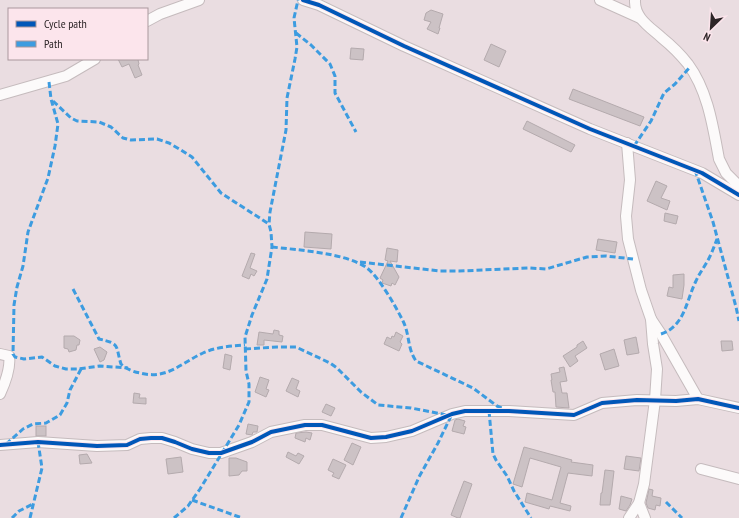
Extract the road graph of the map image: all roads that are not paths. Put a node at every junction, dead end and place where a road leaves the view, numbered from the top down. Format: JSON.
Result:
{"nodes":[{"id":1,"x":199,"y":0,"type":"edge"},
{"id":2,"x":303,"y":0,"type":"edge"},
{"id":3,"x":600,"y":0,"type":"edge"},
{"id":4,"x":635,"y":0,"type":"edge"},
{"id":5,"x":640,"y":18,"type":"junction"},
{"id":6,"x":148,"y":21,"type":"edge"},
{"id":7,"x":93,"y":60,"type":"edge"},
{"id":8,"x":1,"y":93,"type":"edge"},
{"id":9,"x":627,"y":143,"type":"junction"},
{"id":10,"x":739,"y":186,"type":"edge"},
{"id":11,"x":739,"y":195,"type":"edge"},
{"id":12,"x":651,"y":319,"type":"junction"},
{"id":13,"x":0,"y":354,"type":"edge"},
{"id":14,"x":0,"y":394,"type":"edge"},
{"id":15,"x":698,"y":399,"type":"junction"},
{"id":16,"x":655,"y":400,"type":"junction"},
{"id":17,"x":739,"y":408,"type":"edge"},
{"id":18,"x":0,"y":445,"type":"edge"},
{"id":19,"x":701,"y":469,"type":"dead end"},
{"id":20,"x":739,"y":479,"type":"edge"},
{"id":21,"x":639,"y":503,"type":"junction"},
{"id":22,"x":629,"y":518,"type":"edge"},
{"id":23,"x":645,"y":518,"type":"edge"}],
"edges":[{"from":1,"to":6,"type":"street"},
{"from":2,"to":9,"type":"street"},
{"from":3,"to":5,"type":"street"},
{"from":4,"to":5,"type":"street"},
{"from":5,"to":10,"type":"street"},
{"from":7,"to":8,"type":"street"},
{"from":9,"to":11,"type":"street"},
{"from":9,"to":12,"type":"street"},
{"from":12,"to":15,"type":"street"},
{"from":12,"to":16,"type":"street"},
{"from":13,"to":14,"type":"street"},
{"from":15,"to":16,"type":"street"},
{"from":15,"to":17,"type":"street"},
{"from":16,"to":18,"type":"street"},
{"from":16,"to":21,"type":"street"},
{"from":19,"to":20,"type":"street"},
{"from":21,"to":22,"type":"street"},
{"from":21,"to":23,"type":"street"}]}
